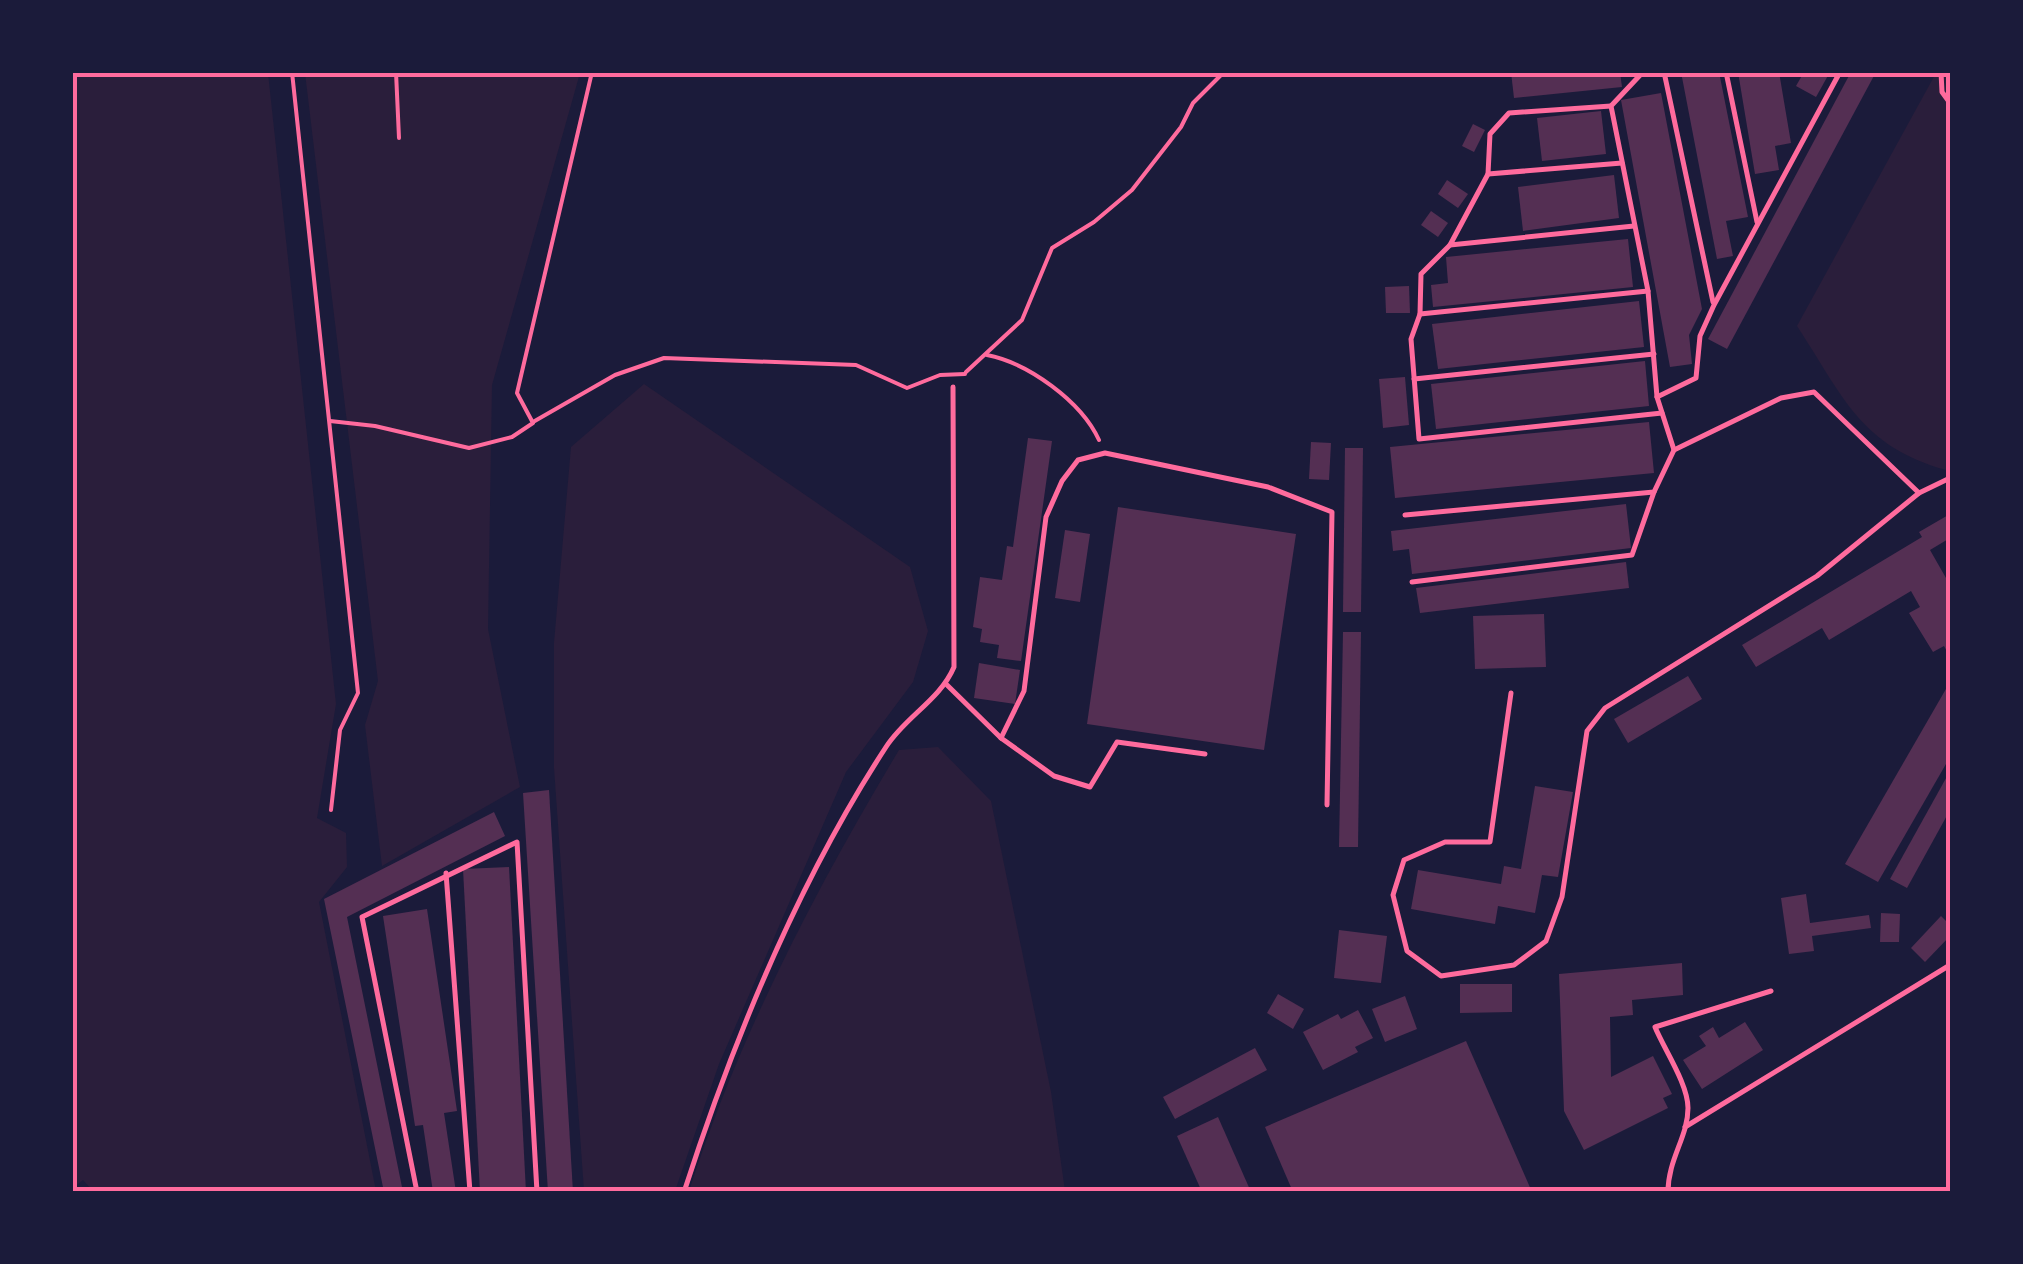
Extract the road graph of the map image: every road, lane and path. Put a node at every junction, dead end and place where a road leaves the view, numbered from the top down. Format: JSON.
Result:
{"nodes":[{"id":1,"x":292,"y":72,"type":"edge"},
{"id":2,"x":396,"y":72,"type":"edge"},
{"id":3,"x":592,"y":72,"type":"edge"},
{"id":4,"x":1224,"y":72,"type":"edge"},
{"id":5,"x":1642,"y":72,"type":"edge"},
{"id":6,"x":1664,"y":72,"type":"edge"},
{"id":7,"x":1726,"y":72,"type":"edge"},
{"id":8,"x":1840,"y":72,"type":"edge"},
{"id":9,"x":1941,"y":72,"type":"edge"},
{"id":10,"x":1950,"y":102,"type":"edge"},
{"id":11,"x":1611,"y":106,"type":"junction"},
{"id":12,"x":398,"y":138,"type":"dead end"},
{"id":13,"x":1622,"y":162,"type":"junction"},
{"id":14,"x":1488,"y":174,"type":"junction"},
{"id":15,"x":1757,"y":225,"type":"junction"},
{"id":16,"x":1635,"y":226,"type":"junction"},
{"id":17,"x":1450,"y":245,"type":"junction"},
{"id":18,"x":1648,"y":291,"type":"junction"},
{"id":19,"x":1714,"y":305,"type":"junction"},
{"id":20,"x":1420,"y":314,"type":"junction"},
{"id":21,"x":1654,"y":354,"type":"junction"},
{"id":22,"x":985,"y":355,"type":"junction"},
{"id":23,"x":965,"y":374,"type":"junction"},
{"id":24,"x":1414,"y":378,"type":"junction"},
{"id":25,"x":953,"y":387,"type":"joint"},
{"id":26,"x":1657,"y":397,"type":"junction"},
{"id":27,"x":1662,"y":413,"type":"junction"},
{"id":28,"x":330,"y":421,"type":"junction"},
{"id":29,"x":532,"y":422,"type":"junction"},
{"id":30,"x":1674,"y":450,"type":"junction"},
{"id":31,"x":1105,"y":453,"type":"junction"},
{"id":32,"x":1950,"y":478,"type":"edge"},
{"id":33,"x":1654,"y":492,"type":"junction"},
{"id":34,"x":1918,"y":493,"type":"junction"},
{"id":35,"x":1405,"y":515,"type":"dead end"},
{"id":36,"x":1412,"y":582,"type":"dead end"},
{"id":37,"x":946,"y":685,"type":"junction"},
{"id":38,"x":1511,"y":693,"type":"dead end"},
{"id":39,"x":1001,"y":738,"type":"junction"},
{"id":40,"x":1204,"y":754,"type":"dead end"},
{"id":41,"x":1327,"y":804,"type":"dead end"},
{"id":42,"x":331,"y":810,"type":"dead end"},
{"id":43,"x":446,"y":873,"type":"junction"},
{"id":44,"x":1950,"y":965,"type":"edge"},
{"id":45,"x":1771,"y":991,"type":"dead end"},
{"id":46,"x":1686,"y":1127,"type":"junction"},
{"id":47,"x":417,"y":1192,"type":"edge"},
{"id":48,"x":470,"y":1192,"type":"edge"},
{"id":49,"x":537,"y":1192,"type":"edge"},
{"id":50,"x":684,"y":1192,"type":"edge"},
{"id":51,"x":1668,"y":1192,"type":"edge"}],
"edges":[{"from":1,"to":28,"type":"path"},
{"from":2,"to":12,"type":"path"},
{"from":3,"to":29,"type":"path"},
{"from":4,"to":22,"type":"path"},
{"from":5,"to":11,"type":"lane"},
{"from":6,"to":19,"type":"lane"},
{"from":7,"to":15,"type":"lane"},
{"from":8,"to":15,"type":"lane"},
{"from":9,"to":10,"type":"lane"},
{"from":11,"to":13,"type":"lane"},
{"from":11,"to":14,"type":"lane"},
{"from":13,"to":14,"type":"lane"},
{"from":13,"to":16,"type":"lane"},
{"from":14,"to":17,"type":"lane"},
{"from":15,"to":19,"type":"lane"},
{"from":16,"to":17,"type":"lane"},
{"from":16,"to":18,"type":"lane"},
{"from":17,"to":20,"type":"lane"},
{"from":18,"to":20,"type":"lane"},
{"from":18,"to":21,"type":"lane"},
{"from":19,"to":26,"type":"lane"},
{"from":20,"to":24,"type":"lane"},
{"from":21,"to":24,"type":"lane"},
{"from":21,"to":26,"type":"lane"},
{"from":22,"to":23,"type":"path"},
{"from":22,"to":31,"type":"path"},
{"from":23,"to":25,"type":"path"},
{"from":23,"to":29,"type":"path"},
{"from":24,"to":27,"type":"lane"},
{"from":25,"to":37,"type":"lane"},
{"from":26,"to":27,"type":"lane"},
{"from":27,"to":30,"type":"lane"},
{"from":28,"to":29,"type":"path"},
{"from":28,"to":42,"type":"path"},
{"from":30,"to":33,"type":"lane"},
{"from":30,"to":34,"type":"lane"},
{"from":31,"to":39,"type":"lane"},
{"from":31,"to":41,"type":"lane"},
{"from":32,"to":34,"type":"lane"},
{"from":33,"to":35,"type":"lane"},
{"from":33,"to":36,"type":"lane"},
{"from":34,"to":38,"type":"lane"},
{"from":37,"to":39,"type":"lane"},
{"from":37,"to":50,"type":"lane"},
{"from":39,"to":40,"type":"lane"},
{"from":43,"to":47,"type":"lane"},
{"from":43,"to":48,"type":"lane"},
{"from":43,"to":49,"type":"lane"},
{"from":44,"to":46,"type":"lane"},
{"from":45,"to":46,"type":"lane"},
{"from":46,"to":51,"type":"lane"}]}
